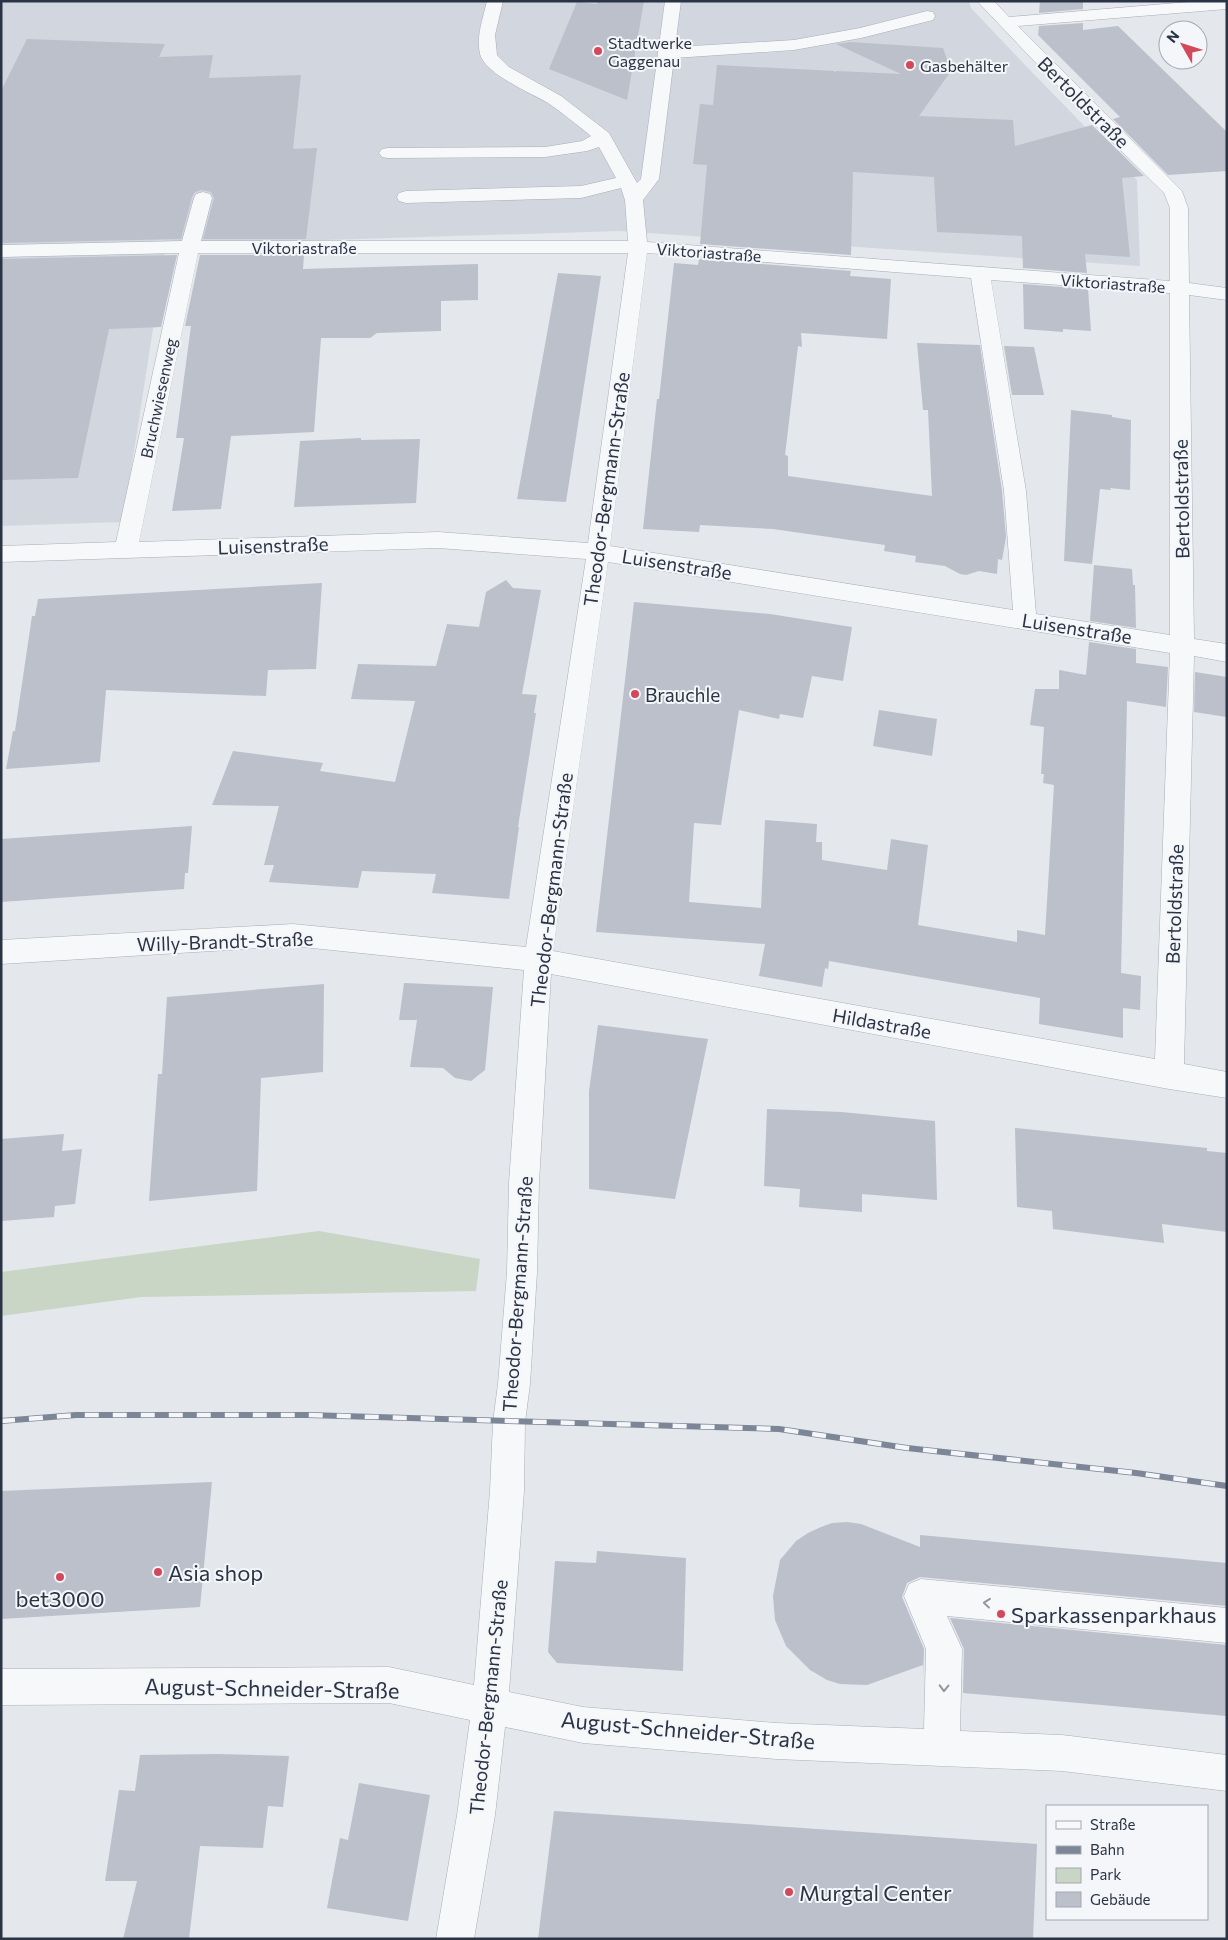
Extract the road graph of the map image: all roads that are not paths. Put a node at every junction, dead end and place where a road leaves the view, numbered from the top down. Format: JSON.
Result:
{"nodes":[{"id":1,"x":495,"y":1,"type":"edge"},
{"id":2,"x":673,"y":1,"type":"edge"},
{"id":3,"x":985,"y":1,"type":"edge"},
{"id":4,"x":1227,"y":4,"type":"edge"},
{"id":5,"x":927,"y":16,"type":"dead end"},
{"id":6,"x":1006,"y":22,"type":"junction"},
{"id":7,"x":666,"y":53,"type":"junction"},
{"id":8,"x":603,"y":137,"type":"junction"},
{"id":9,"x":388,"y":153,"type":"dead end"},
{"id":10,"x":627,"y":180,"type":"junction"},
{"id":11,"x":406,"y":197,"type":"dead end"},
{"id":12,"x":203,"y":198,"type":"dead end"},
{"id":13,"x":634,"y":200,"type":"junction"},
{"id":14,"x":190,"y":247,"type":"junction"},
{"id":15,"x":638,"y":247,"type":"junction"},
{"id":16,"x":1,"y":251,"type":"edge"},
{"id":17,"x":980,"y":273,"type":"junction"},
{"id":18,"x":1178,"y":288,"type":"junction"},
{"id":19,"x":1227,"y":294,"type":"edge"},
{"id":20,"x":126,"y":550,"type":"junction"},
{"id":21,"x":598,"y":552,"type":"junction"},
{"id":22,"x":1,"y":554,"type":"edge"},
{"id":23,"x":1025,"y":620,"type":"junction"},
{"id":24,"x":1182,"y":645,"type":"junction"},
{"id":25,"x":1227,"y":653,"type":"edge"},
{"id":26,"x":1,"y":952,"type":"edge"},
{"id":27,"x":538,"y":960,"type":"junction"},
{"id":28,"x":1169,"y":1076,"type":"junction"},
{"id":29,"x":1227,"y":1085,"type":"edge"},
{"id":30,"x":1227,"y":1626,"type":"edge"},
{"id":31,"x":1,"y":1686,"type":"edge"},
{"id":32,"x":490,"y":1705,"type":"junction"},
{"id":33,"x":942,"y":1746,"type":"junction"},
{"id":34,"x":1227,"y":1773,"type":"edge"},
{"id":35,"x":455,"y":1939,"type":"edge"}],
"edges":[{"from":1,"to":8,"type":"street","name":"Theodor-Bergmann-Straße"},
{"from":2,"to":7,"type":"street"},
{"from":3,"to":6,"type":"street","name":"Bertoldstraße"},
{"from":4,"to":6,"type":"street"},
{"from":5,"to":7,"type":"street"},
{"from":6,"to":18,"type":"street","name":"Bertoldstraße"},
{"from":7,"to":13,"type":"street"},
{"from":8,"to":9,"type":"street"},
{"from":8,"to":10,"type":"street","name":"Theodor-Bergmann-Straße"},
{"from":10,"to":11,"type":"street"},
{"from":10,"to":13,"type":"street","name":"Theodor-Bergmann-Straße"},
{"from":12,"to":14,"type":"street","name":"Bruchwiesenweg"},
{"from":13,"to":15,"type":"street","name":"Theodor-Bergmann-Straße"},
{"from":14,"to":15,"type":"street","name":"Viktoriastraße"},
{"from":14,"to":16,"type":"street","name":"Viktoriastraße"},
{"from":14,"to":20,"type":"street","name":"Bruchwiesenweg"},
{"from":15,"to":17,"type":"street","name":"Viktoriastraße"},
{"from":15,"to":21,"type":"street","name":"Theodor-Bergmann-Straße"},
{"from":17,"to":18,"type":"street","name":"Viktoriastraße"},
{"from":17,"to":23,"type":"street"},
{"from":18,"to":19,"type":"street","name":"Viktoriastraße"},
{"from":18,"to":24,"type":"street","name":"Bertoldstraße"},
{"from":20,"to":21,"type":"street","name":"Luisenstraße"},
{"from":20,"to":22,"type":"street","name":"Luisenstraße"},
{"from":21,"to":23,"type":"street","name":"Luisenstraße"},
{"from":21,"to":27,"type":"street","name":"Theodor-Bergmann-Straße"},
{"from":23,"to":24,"type":"street","name":"Luisenstraße"},
{"from":24,"to":25,"type":"street","name":"Luisenstraße"},
{"from":24,"to":28,"type":"street","name":"Bertoldstraße"},
{"from":26,"to":27,"type":"street","name":"Willy-Brandt-Straße"},
{"from":27,"to":28,"type":"street","name":"Hildastraße"},
{"from":27,"to":32,"type":"street","name":"Theodor-Bergmann-Straße"},
{"from":28,"to":29,"type":"street","name":"Hildastraße"},
{"from":30,"to":33,"type":"street","one_way":true},
{"from":31,"to":32,"type":"street","name":"August-Schneider-Straße"},
{"from":32,"to":33,"type":"street","name":"August-Schneider-Straße"},
{"from":32,"to":35,"type":"street","name":"Theodor-Bergmann-Straße"},
{"from":33,"to":34,"type":"street","name":"August-Schneider-Straße"}]}
